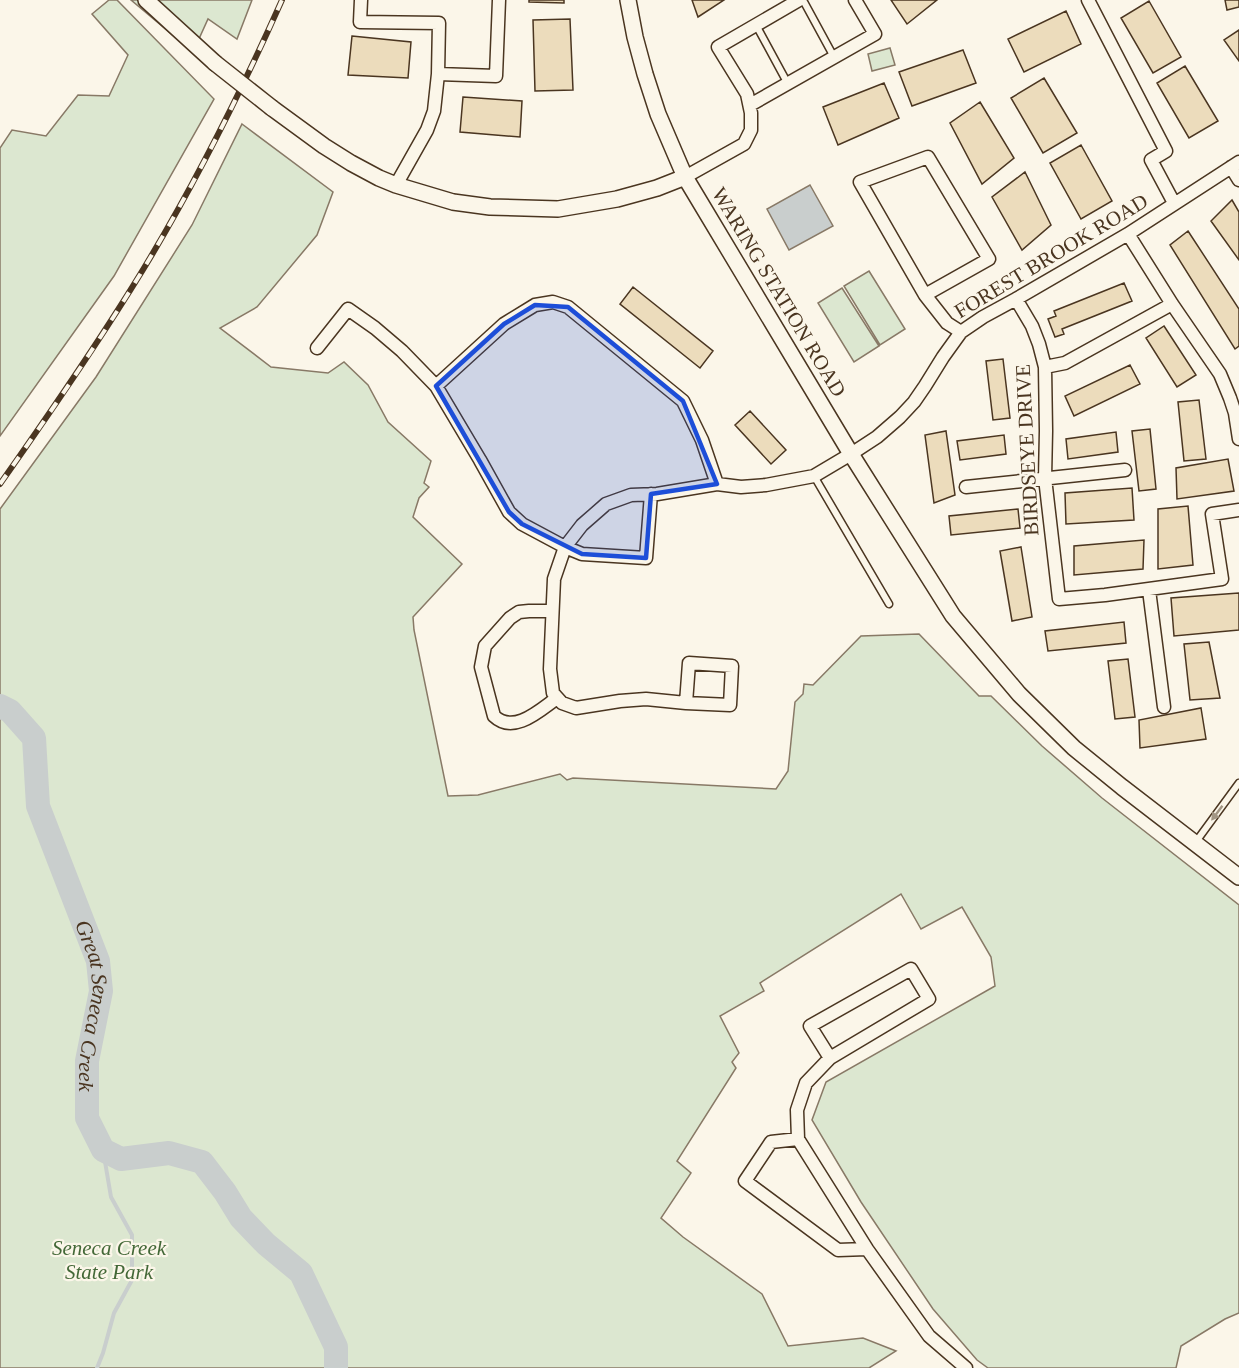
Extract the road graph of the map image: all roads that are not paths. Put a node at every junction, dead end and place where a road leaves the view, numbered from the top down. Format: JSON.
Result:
{"nodes":[{"id":1,"x":146,"y":0,"type":"edge"},
{"id":2,"x":361,"y":0,"type":"edge"},
{"id":3,"x":499,"y":0,"type":"edge"},
{"id":4,"x":628,"y":0,"type":"edge"},
{"id":5,"x":801,"y":0,"type":"edge"},
{"id":6,"x":855,"y":0,"type":"edge"},
{"id":7,"x":1088,"y":0,"type":"edge"},
{"id":8,"x":756,"y":25,"type":"junction"},
{"id":9,"x":834,"y":57,"type":"junction"},
{"id":10,"x":438,"y":74,"type":"junction"},
{"id":11,"x":788,"y":84,"type":"junction"},
{"id":12,"x":750,"y":105,"type":"junction"},
{"id":13,"x":1235,"y":165,"type":"edge"},
{"id":14,"x":685,"y":177,"type":"junction"},
{"id":15,"x":1239,"y":180,"type":"edge"},
{"id":16,"x":396,"y":185,"type":"junction"},
{"id":17,"x":1174,"y":203,"type":"junction"},
{"id":18,"x":1128,"y":234,"type":"junction"},
{"id":19,"x":924,"y":295,"type":"junction"},
{"id":20,"x":1016,"y":299,"type":"junction"},
{"id":21,"x":1172,"y":304,"type":"junction"},
{"id":22,"x":961,"y":332,"type":"junction"},
{"id":23,"x":317,"y":348,"type":"dead end"},
{"id":24,"x":1045,"y":367,"type":"junction"},
{"id":25,"x":436,"y":386,"type":"junction"},
{"id":26,"x":1239,"y":439,"type":"edge"},
{"id":27,"x":851,"y":454,"type":"junction"},
{"id":28,"x":1125,"y":470,"type":"dead end"},
{"id":29,"x":814,"y":476,"type":"junction"},
{"id":30,"x":1045,"y":478,"type":"junction"},
{"id":31,"x":717,"y":484,"type":"junction"},
{"id":32,"x":966,"y":487,"type":"dead end"},
{"id":33,"x":651,"y":494,"type":"junction"},
{"id":34,"x":1239,"y":510,"type":"edge"},
{"id":35,"x":565,"y":547,"type":"junction"},
{"id":36,"x":1149,"y":590,"type":"junction"},
{"id":37,"x":889,"y":604,"type":"dead end"},
{"id":38,"x":552,"y":611,"type":"junction"},
{"id":39,"x":557,"y":698,"type":"junction"},
{"id":40,"x":686,"y":703,"type":"junction"},
{"id":41,"x":1164,"y":707,"type":"dead end"},
{"id":42,"x":1239,"y":783,"type":"edge"},
{"id":43,"x":1194,"y":843,"type":"junction"},
{"id":44,"x":1239,"y":877,"type":"edge"},
{"id":45,"x":830,"y":1058,"type":"junction"},
{"id":46,"x":798,"y":1139,"type":"junction"},
{"id":47,"x":867,"y":1249,"type":"junction"},
{"id":48,"x":966,"y":1368,"type":"edge"}],
"edges":[{"from":1,"to":16,"type":"street","name":"WARING STATION ROAD","bridge":true},
{"from":2,"to":10,"type":"street"},
{"from":3,"to":10,"type":"street"},
{"from":4,"to":14,"type":"street"},
{"from":5,"to":8,"type":"street"},
{"from":5,"to":9,"type":"lane"},
{"from":6,"to":9,"type":"street"},
{"from":7,"to":17,"type":"street"},
{"from":8,"to":11,"type":"lane"},
{"from":8,"to":12,"type":"street"},
{"from":9,"to":11,"type":"street"},
{"from":10,"to":16,"type":"street"},
{"from":11,"to":12,"type":"street"},
{"from":12,"to":14,"type":"street"},
{"from":13,"to":15,"type":"street"},
{"from":13,"to":17,"type":"street","name":"FOREST BROOK ROAD"},
{"from":14,"to":16,"type":"street","name":"WARING STATION ROAD"},
{"from":14,"to":27,"type":"street","name":"WARING STATION ROAD"},
{"from":17,"to":18,"type":"street","name":"FOREST BROOK ROAD"},
{"from":18,"to":20,"type":"street","name":"FOREST BROOK ROAD"},
{"from":18,"to":21,"type":"street"},
{"from":19,"to":19,"type":"street"},
{"from":19,"to":22,"type":"street"},
{"from":20,"to":22,"type":"street","name":"FOREST BROOK ROAD"},
{"from":20,"to":24,"type":"street","name":"BIRDSEYE DRIVE"},
{"from":21,"to":24,"type":"street"},
{"from":21,"to":26,"type":"street"},
{"from":22,"to":27,"type":"street","name":"FOREST BROOK ROAD"},
{"from":23,"to":25,"type":"street"},
{"from":24,"to":30,"type":"street","name":"BIRDSEYE DRIVE"},
{"from":25,"to":31,"type":"street"},
{"from":25,"to":35,"type":"street"},
{"from":27,"to":29,"type":"street","name":"FOREST BROOK ROAD"},
{"from":27,"to":43,"type":"street","name":"WARING STATION ROAD"},
{"from":28,"to":30,"type":"street"},
{"from":29,"to":31,"type":"street"},
{"from":29,"to":37,"type":"lane"},
{"from":30,"to":32,"type":"street"},
{"from":30,"to":36,"type":"street","name":"BIRDSEYE DRIVE"},
{"from":31,"to":33,"type":"street"},
{"from":33,"to":35,"type":"street"},
{"from":33,"to":35,"type":"street"},
{"from":34,"to":36,"type":"street","name":"BIRDSEYE DRIVE"},
{"from":35,"to":38,"type":"street"},
{"from":36,"to":41,"type":"street"},
{"from":38,"to":39,"type":"street"},
{"from":38,"to":39,"type":"street"},
{"from":39,"to":40,"type":"street"},
{"from":40,"to":40,"type":"street"},
{"from":42,"to":43,"type":"lane","one_way":true},
{"from":43,"to":44,"type":"street","name":"WARING STATION ROAD"},
{"from":45,"to":45,"type":"street"},
{"from":45,"to":46,"type":"street"},
{"from":46,"to":47,"type":"street"},
{"from":46,"to":47,"type":"street"},
{"from":47,"to":48,"type":"street"}]}
